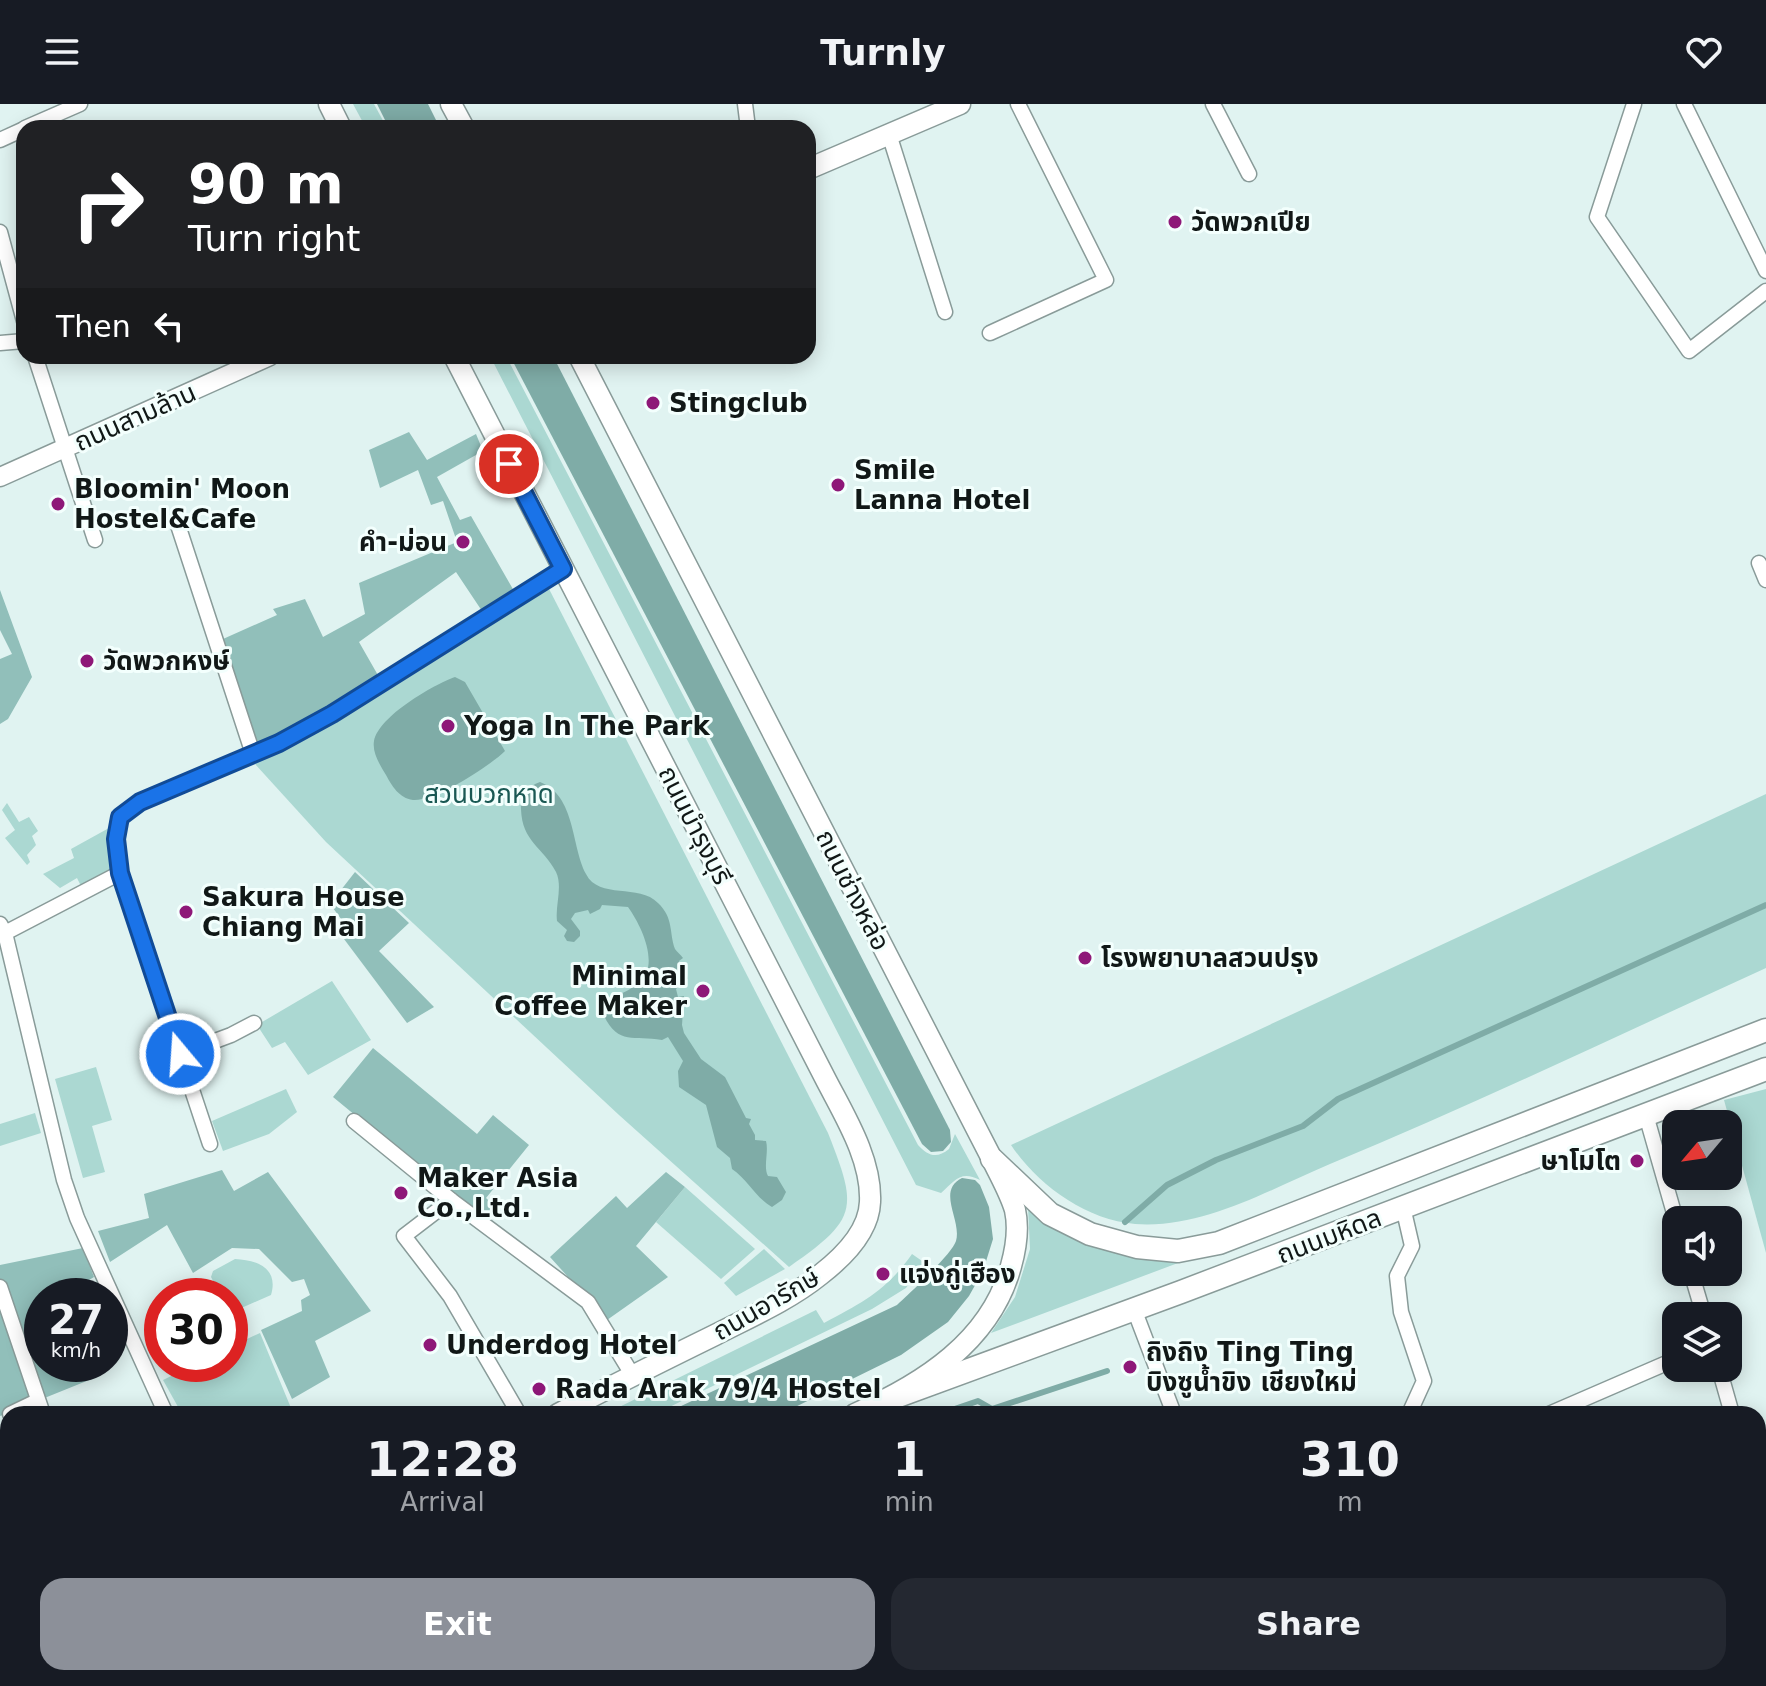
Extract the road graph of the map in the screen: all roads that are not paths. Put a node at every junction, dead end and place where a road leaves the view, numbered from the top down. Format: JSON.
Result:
{"nodes":[{"id":1,"x":80,"y":104,"type":"edge"},
{"id":2,"x":960,"y":104,"type":"edge"},
{"id":3,"x":1018,"y":104,"type":"edge"},
{"id":4,"x":1213,"y":104,"type":"edge"},
{"id":5,"x":1634,"y":104,"type":"edge"},
{"id":6,"x":1684,"y":104,"type":"edge"},
{"id":7,"x":43,"y":120,"type":"edge"},
{"id":8,"x":889,"y":134,"type":"junction"},
{"id":9,"x":816,"y":166,"type":"edge"},
{"id":10,"x":1249,"y":174,"type":"dead end"},
{"id":11,"x":0,"y":232,"type":"edge"},
{"id":12,"x":1766,"y":271,"type":"edge"},
{"id":13,"x":16,"y":291,"type":"edge"},
{"id":14,"x":1766,"y":291,"type":"edge"},
{"id":15,"x":945,"y":312,"type":"dead end"},
{"id":16,"x":990,"y":333,"type":"dead end"},
{"id":17,"x":38,"y":364,"type":"edge"},
{"id":18,"x":252,"y":364,"type":"edge"},
{"id":19,"x":458,"y":364,"type":"edge"},
{"id":20,"x":583,"y":364,"type":"edge"},
{"id":21,"x":67,"y":448,"type":"junction"},
{"id":22,"x":0,"y":477,"type":"edge"},
{"id":23,"x":177,"y":522,"type":"dead end"},
{"id":24,"x":95,"y":540,"type":"dead end"},
{"id":25,"x":1759,"y":563,"type":"dead end"},
{"id":26,"x":563,"y":569,"type":"junction"},
{"id":27,"x":1766,"y":580,"type":"edge"},
{"id":28,"x":253,"y":754,"type":"junction"},
{"id":29,"x":120,"y":873,"type":"junction"},
{"id":30,"x":2,"y":929,"type":"edge"},
{"id":31,"x":254,"y":1023,"type":"dead end"},
{"id":32,"x":1766,"y":1030,"type":"edge"},
{"id":33,"x":180,"y":1054,"type":"junction"},
{"id":34,"x":1766,"y":1069,"type":"edge"},
{"id":35,"x":1646,"y":1115,"type":"junction"},
{"id":36,"x":354,"y":1121,"type":"dead end"},
{"id":37,"x":848,"y":1123,"type":"joint"},
{"id":38,"x":210,"y":1144,"type":"dead end"},
{"id":39,"x":992,"y":1159,"type":"junction"},
{"id":40,"x":451,"y":1200,"type":"junction"},
{"id":41,"x":1672,"y":1206,"type":"edge"},
{"id":42,"x":1403,"y":1207,"type":"junction"},
{"id":43,"x":0,"y":1287,"type":"edge"},
{"id":44,"x":1134,"y":1309,"type":"junction"},
{"id":45,"x":1662,"y":1365,"type":"edge"},
{"id":46,"x":633,"y":1376,"type":"junction"},
{"id":47,"x":1723,"y":1382,"type":"edge"},
{"id":48,"x":890,"y":1399,"type":"junction"},
{"id":49,"x":39,"y":1406,"type":"edge"},
{"id":50,"x":162,"y":1406,"type":"edge"},
{"id":51,"x":514,"y":1406,"type":"edge"},
{"id":52,"x":574,"y":1406,"type":"edge"},
{"id":53,"x":874,"y":1406,"type":"edge"},
{"id":54,"x":1171,"y":1406,"type":"edge"},
{"id":55,"x":1413,"y":1406,"type":"edge"},
{"id":56,"x":1567,"y":1406,"type":"edge"},
{"id":57,"x":1730,"y":1406,"type":"edge"}],
"edges":[{"from":1,"to":7,"type":"street"},
{"from":2,"to":8,"type":"main road"},
{"from":3,"to":16,"type":"street"},
{"from":4,"to":10,"type":"street"},
{"from":5,"to":14,"type":"street"},
{"from":6,"to":12,"type":"street"},
{"from":8,"to":9,"type":"main road"},
{"from":8,"to":15,"type":"street"},
{"from":11,"to":13,"type":"street"},
{"from":17,"to":21,"type":"street"},
{"from":18,"to":21,"type":"street","name":"ถนนสามล้าน"},
{"from":19,"to":26,"type":"main road","name":"ถนนบำรุงบุรี"},
{"from":20,"to":39,"type":"main road","name":"ถนนช่างหล่อ"},
{"from":21,"to":22,"type":"street","name":"ถนนสามล้าน"},
{"from":21,"to":24,"type":"street"},
{"from":23,"to":28,"type":"street"},
{"from":25,"to":27,"type":"street"},
{"from":26,"to":28,"type":"street"},
{"from":26,"to":37,"type":"main road","name":"ถนนบำรุงบุรี"},
{"from":28,"to":29,"type":"street"},
{"from":29,"to":30,"type":"street"},
{"from":29,"to":33,"type":"street"},
{"from":30,"to":50,"type":"street"},
{"from":31,"to":33,"type":"street"},
{"from":32,"to":39,"type":"main road","name":"ถนนมหิดล"},
{"from":33,"to":38,"type":"street"},
{"from":34,"to":35,"type":"main road","name":"ถนนมหิดล"},
{"from":35,"to":41,"type":"street"},
{"from":35,"to":42,"type":"main road","name":"ถนนมหิดล"},
{"from":36,"to":40,"type":"street"},
{"from":37,"to":46,"type":"main road","name":"ถนนอารักษ์"},
{"from":39,"to":48,"type":"main road","name":"ถนนช่างหล่อ"},
{"from":40,"to":46,"type":"street"},
{"from":40,"to":51,"type":"street"},
{"from":42,"to":44,"type":"main road","name":"ถนนมหิดล"},
{"from":42,"to":55,"type":"street"},
{"from":43,"to":49,"type":"street"},
{"from":44,"to":48,"type":"main road","name":"ถนนมหิดล"},
{"from":44,"to":54,"type":"street"},
{"from":45,"to":56,"type":"street"},
{"from":46,"to":52,"type":"main road","name":"ถนนอารักษ์"},
{"from":47,"to":57,"type":"street"},
{"from":48,"to":53,"type":"main road","name":"ถนนช่างหล่อ"}]}
